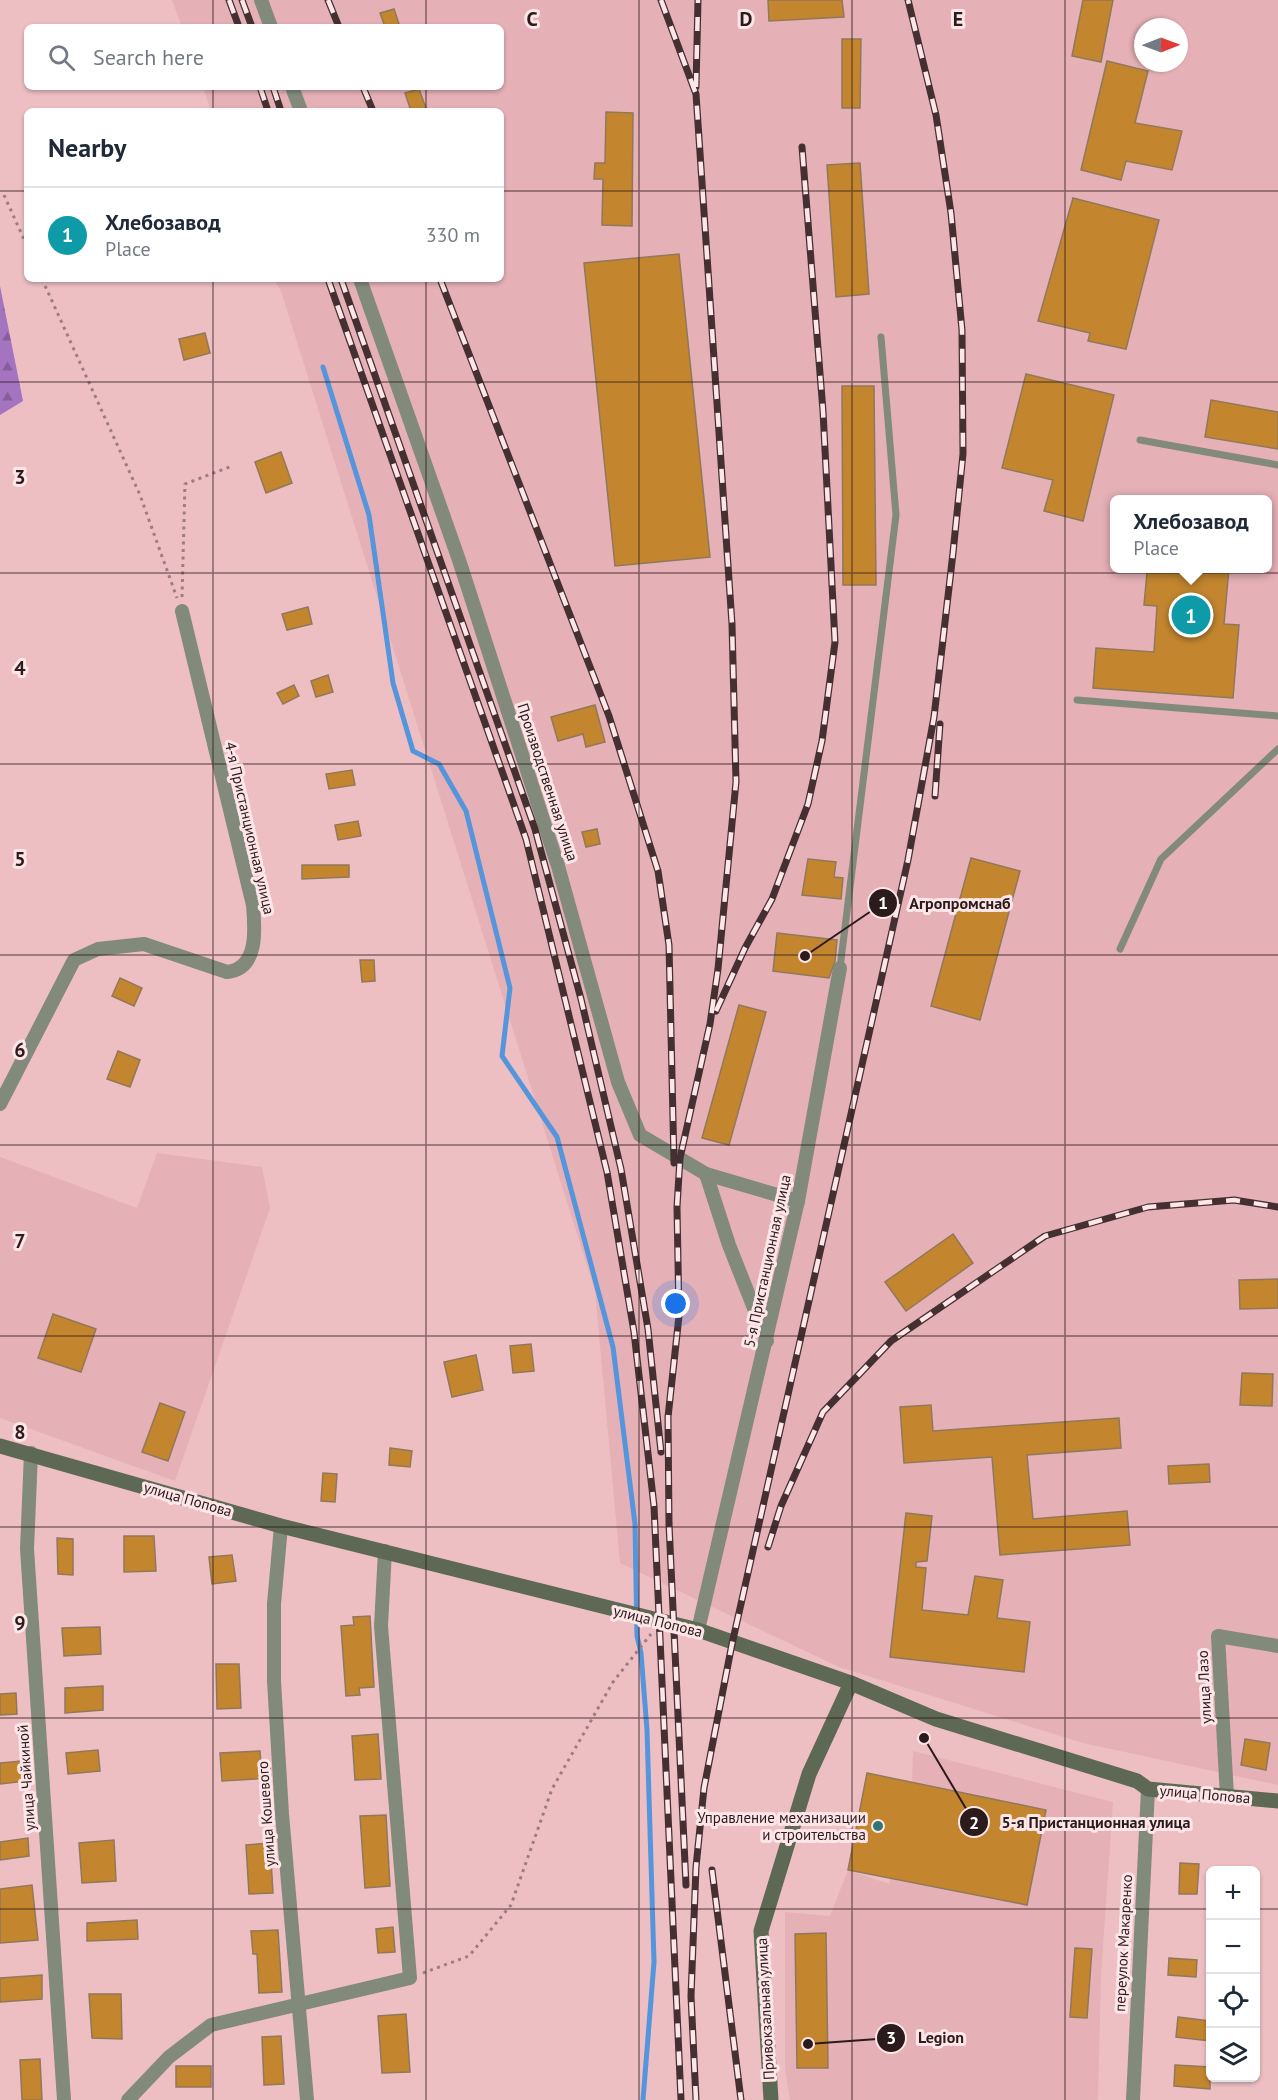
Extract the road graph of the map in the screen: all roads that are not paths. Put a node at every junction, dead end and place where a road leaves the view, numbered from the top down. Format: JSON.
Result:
{"nodes":[{"id":1,"x":261,"y":0,"type":"edge"},
{"id":2,"x":270,"y":24,"type":"edge"},
{"id":3,"x":293,"y":90,"type":"edge"},
{"id":4,"x":299,"y":108,"type":"edge"},
{"id":5,"x":361,"y":282,"type":"edge"},
{"id":6,"x":881,"y":337,"type":"dead end"},
{"id":7,"x":1140,"y":440,"type":"dead end"},
{"id":8,"x":1278,"y":465,"type":"edge"},
{"id":9,"x":182,"y":611,"type":"road end"},
{"id":10,"x":1077,"y":700,"type":"dead end"},
{"id":11,"x":1278,"y":716,"type":"edge"},
{"id":12,"x":1278,"y":749,"type":"edge"},
{"id":13,"x":1120,"y":949,"type":"dead end"},
{"id":14,"x":840,"y":968,"type":"joint"},
{"id":15,"x":0,"y":1104,"type":"edge"},
{"id":16,"x":706,"y":1174,"type":"junction"},
{"id":17,"x":798,"y":1201,"type":"junction"},
{"id":18,"x":766,"y":1341,"type":"junction"},
{"id":19,"x":0,"y":1446,"type":"edge"},
{"id":20,"x":31,"y":1453,"type":"junction"},
{"id":21,"x":281,"y":1526,"type":"junction"},
{"id":22,"x":385,"y":1551,"type":"junction"},
{"id":23,"x":698,"y":1630,"type":"junction"},
{"id":24,"x":1278,"y":1646,"type":"edge"},
{"id":25,"x":851,"y":1683,"type":"junction"},
{"id":26,"x":1148,"y":1789,"type":"junction"},
{"id":27,"x":1227,"y":1796,"type":"junction"},
{"id":28,"x":1278,"y":1801,"type":"edge"},
{"id":29,"x":299,"y":2006,"type":"junction"},
{"id":30,"x":64,"y":2100,"type":"edge"},
{"id":31,"x":128,"y":2100,"type":"edge"},
{"id":32,"x":307,"y":2100,"type":"edge"},
{"id":33,"x":771,"y":2100,"type":"edge"},
{"id":34,"x":1133,"y":2100,"type":"edge"}],
"edges":[{"from":1,"to":2,"type":"street"},
{"from":3,"to":4,"type":"street"},
{"from":5,"to":16,"type":"street","name":"Производственная улица"},
{"from":6,"to":14,"type":"lane"},
{"from":7,"to":8,"type":"lane"},
{"from":9,"to":15,"type":"street","name":"4-я Пристанционная улица"},
{"from":10,"to":11,"type":"lane"},
{"from":12,"to":13,"type":"lane"},
{"from":14,"to":17,"type":"street","name":"5-я Пристанционная улица"},
{"from":16,"to":17,"type":"street","name":"Производственная улица"},
{"from":16,"to":18,"type":"street"},
{"from":17,"to":18,"type":"street","name":"5-я Пристанционная улица"},
{"from":18,"to":23,"type":"street","name":"5-я Пристанционная улица"},
{"from":19,"to":20,"type":"street","name":"улица Попова"},
{"from":20,"to":21,"type":"street","name":"улица Попова"},
{"from":20,"to":30,"type":"street","name":"улица Чайкиной"},
{"from":21,"to":22,"type":"street","name":"улица Попова"},
{"from":21,"to":29,"type":"street","name":"улица Кошевого"},
{"from":22,"to":23,"type":"street","name":"улица Попова"},
{"from":22,"to":29,"type":"street"},
{"from":23,"to":25,"type":"street","name":"улица Попова"},
{"from":24,"to":27,"type":"street","name":"улица Лазо"},
{"from":25,"to":26,"type":"street","name":"улица Попова"},
{"from":25,"to":33,"type":"street","name":"Привокзальная улица"},
{"from":26,"to":27,"type":"street","name":"улица Попова"},
{"from":26,"to":34,"type":"street","name":"переулок Макаренко"},
{"from":27,"to":28,"type":"street","name":"улица Попова"},
{"from":29,"to":31,"type":"street"},
{"from":29,"to":32,"type":"street","name":"улица Кошевого"}]}
